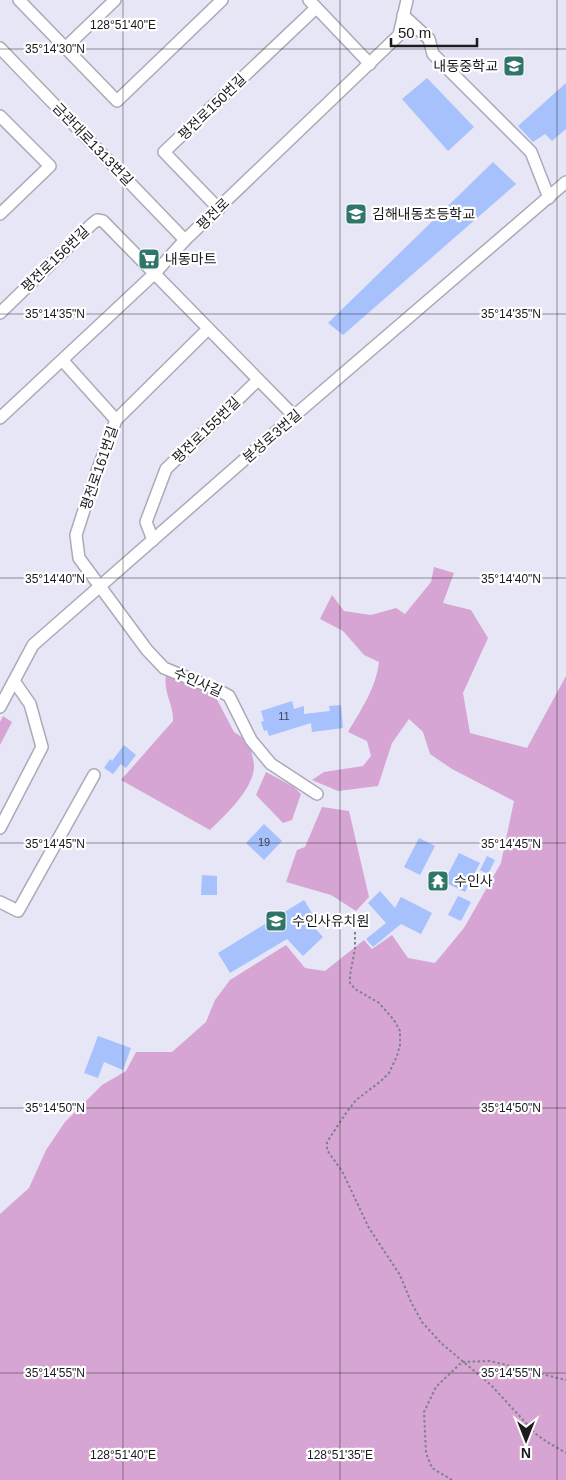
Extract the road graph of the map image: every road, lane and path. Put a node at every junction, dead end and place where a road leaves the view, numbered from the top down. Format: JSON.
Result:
{"nodes":[{"id":1,"x":19,"y":0,"type":"edge"},
{"id":2,"x":115,"y":0,"type":"edge"},
{"id":3,"x":222,"y":0,"type":"edge"},
{"id":4,"x":407,"y":0,"type":"edge"},
{"id":5,"x":312,"y":4,"type":"edge"},
{"id":6,"x":403,"y":15,"type":"junction"},
{"id":7,"x":0,"y":48,"type":"edge"},
{"id":8,"x":65,"y":48,"type":"junction"},
{"id":9,"x":370,"y":64,"type":"junction"},
{"id":10,"x":0,"y":116,"type":"edge"},
{"id":11,"x":566,"y":182,"type":"edge"},
{"id":12,"x":549,"y":198,"type":"junction"},
{"id":13,"x":219,"y":209,"type":"junction"},
{"id":14,"x":0,"y":214,"type":"edge"},
{"id":15,"x":186,"y":240,"type":"junction"},
{"id":16,"x":154,"y":274,"type":"junction"},
{"id":17,"x":0,"y":312,"type":"edge"},
{"id":18,"x":208,"y":329,"type":"junction"},
{"id":19,"x":63,"y":361,"type":"junction"},
{"id":20,"x":258,"y":380,"type":"junction"},
{"id":21,"x":294,"y":416,"type":"junction"},
{"id":22,"x":0,"y":418,"type":"edge"},
{"id":23,"x":116,"y":420,"type":"junction"},
{"id":24,"x":153,"y":540,"type":"junction"},
{"id":25,"x":101,"y":587,"type":"junction"},
{"id":26,"x":14,"y":681,"type":"junction"},
{"id":27,"x":0,"y":707,"type":"edge"},
{"id":28,"x":94,"y":775,"type":"dead end"},
{"id":29,"x":317,"y":794,"type":"dead end"},
{"id":30,"x":0,"y":828,"type":"edge"},
{"id":31,"x":0,"y":902,"type":"edge"},
{"id":32,"x":355,"y":932,"type":"dead end"},
{"id":33,"x":462,"y":1362,"type":"junction"},
{"id":34,"x":566,"y":1380,"type":"edge"},
{"id":35,"x":566,"y":1453,"type":"edge"},
{"id":36,"x":452,"y":1480,"type":"edge"}],
"edges":[{"from":1,"to":8,"type":"street"},
{"from":2,"to":8,"type":"street"},
{"from":3,"to":8,"type":"street"},
{"from":4,"to":6,"type":"street","name":"평전로"},
{"from":5,"to":9,"type":"street"},
{"from":5,"to":13,"type":"street","name":"평전로150번길"},
{"from":6,"to":9,"type":"street","name":"평전로"},
{"from":6,"to":12,"type":"street"},
{"from":7,"to":15,"type":"street","name":"금관대로1313번길"},
{"from":9,"to":13,"type":"street","name":"평전로"},
{"from":10,"to":14,"type":"street"},
{"from":11,"to":12,"type":"street","name":"분성로3번길"},
{"from":12,"to":21,"type":"street","name":"분성로3번길"},
{"from":13,"to":15,"type":"street","name":"평전로"},
{"from":15,"to":16,"type":"street","name":"평전로"},
{"from":16,"to":17,"type":"street","name":"평전로156번길"},
{"from":16,"to":18,"type":"street"},
{"from":16,"to":19,"type":"street","name":"평전로"},
{"from":18,"to":20,"type":"street"},
{"from":18,"to":23,"type":"street"},
{"from":19,"to":22,"type":"street","name":"평전로"},
{"from":19,"to":23,"type":"street","name":"평전로161번길"},
{"from":20,"to":21,"type":"street"},
{"from":20,"to":24,"type":"street","name":"평전로155번길"},
{"from":21,"to":24,"type":"street","name":"분성로3번길"},
{"from":23,"to":25,"type":"street","name":"평전로161번길"},
{"from":24,"to":25,"type":"street","name":"분성로3번길"},
{"from":25,"to":26,"type":"street","name":"분성로3번길"},
{"from":25,"to":29,"type":"street","name":"수인사길"},
{"from":26,"to":27,"type":"street","name":"분성로3번길"},
{"from":26,"to":30,"type":"street"},
{"from":28,"to":31,"type":"street"},
{"from":32,"to":33,"type":"path"},
{"from":33,"to":34,"type":"path"},
{"from":33,"to":35,"type":"path"},
{"from":33,"to":36,"type":"path"}]}
